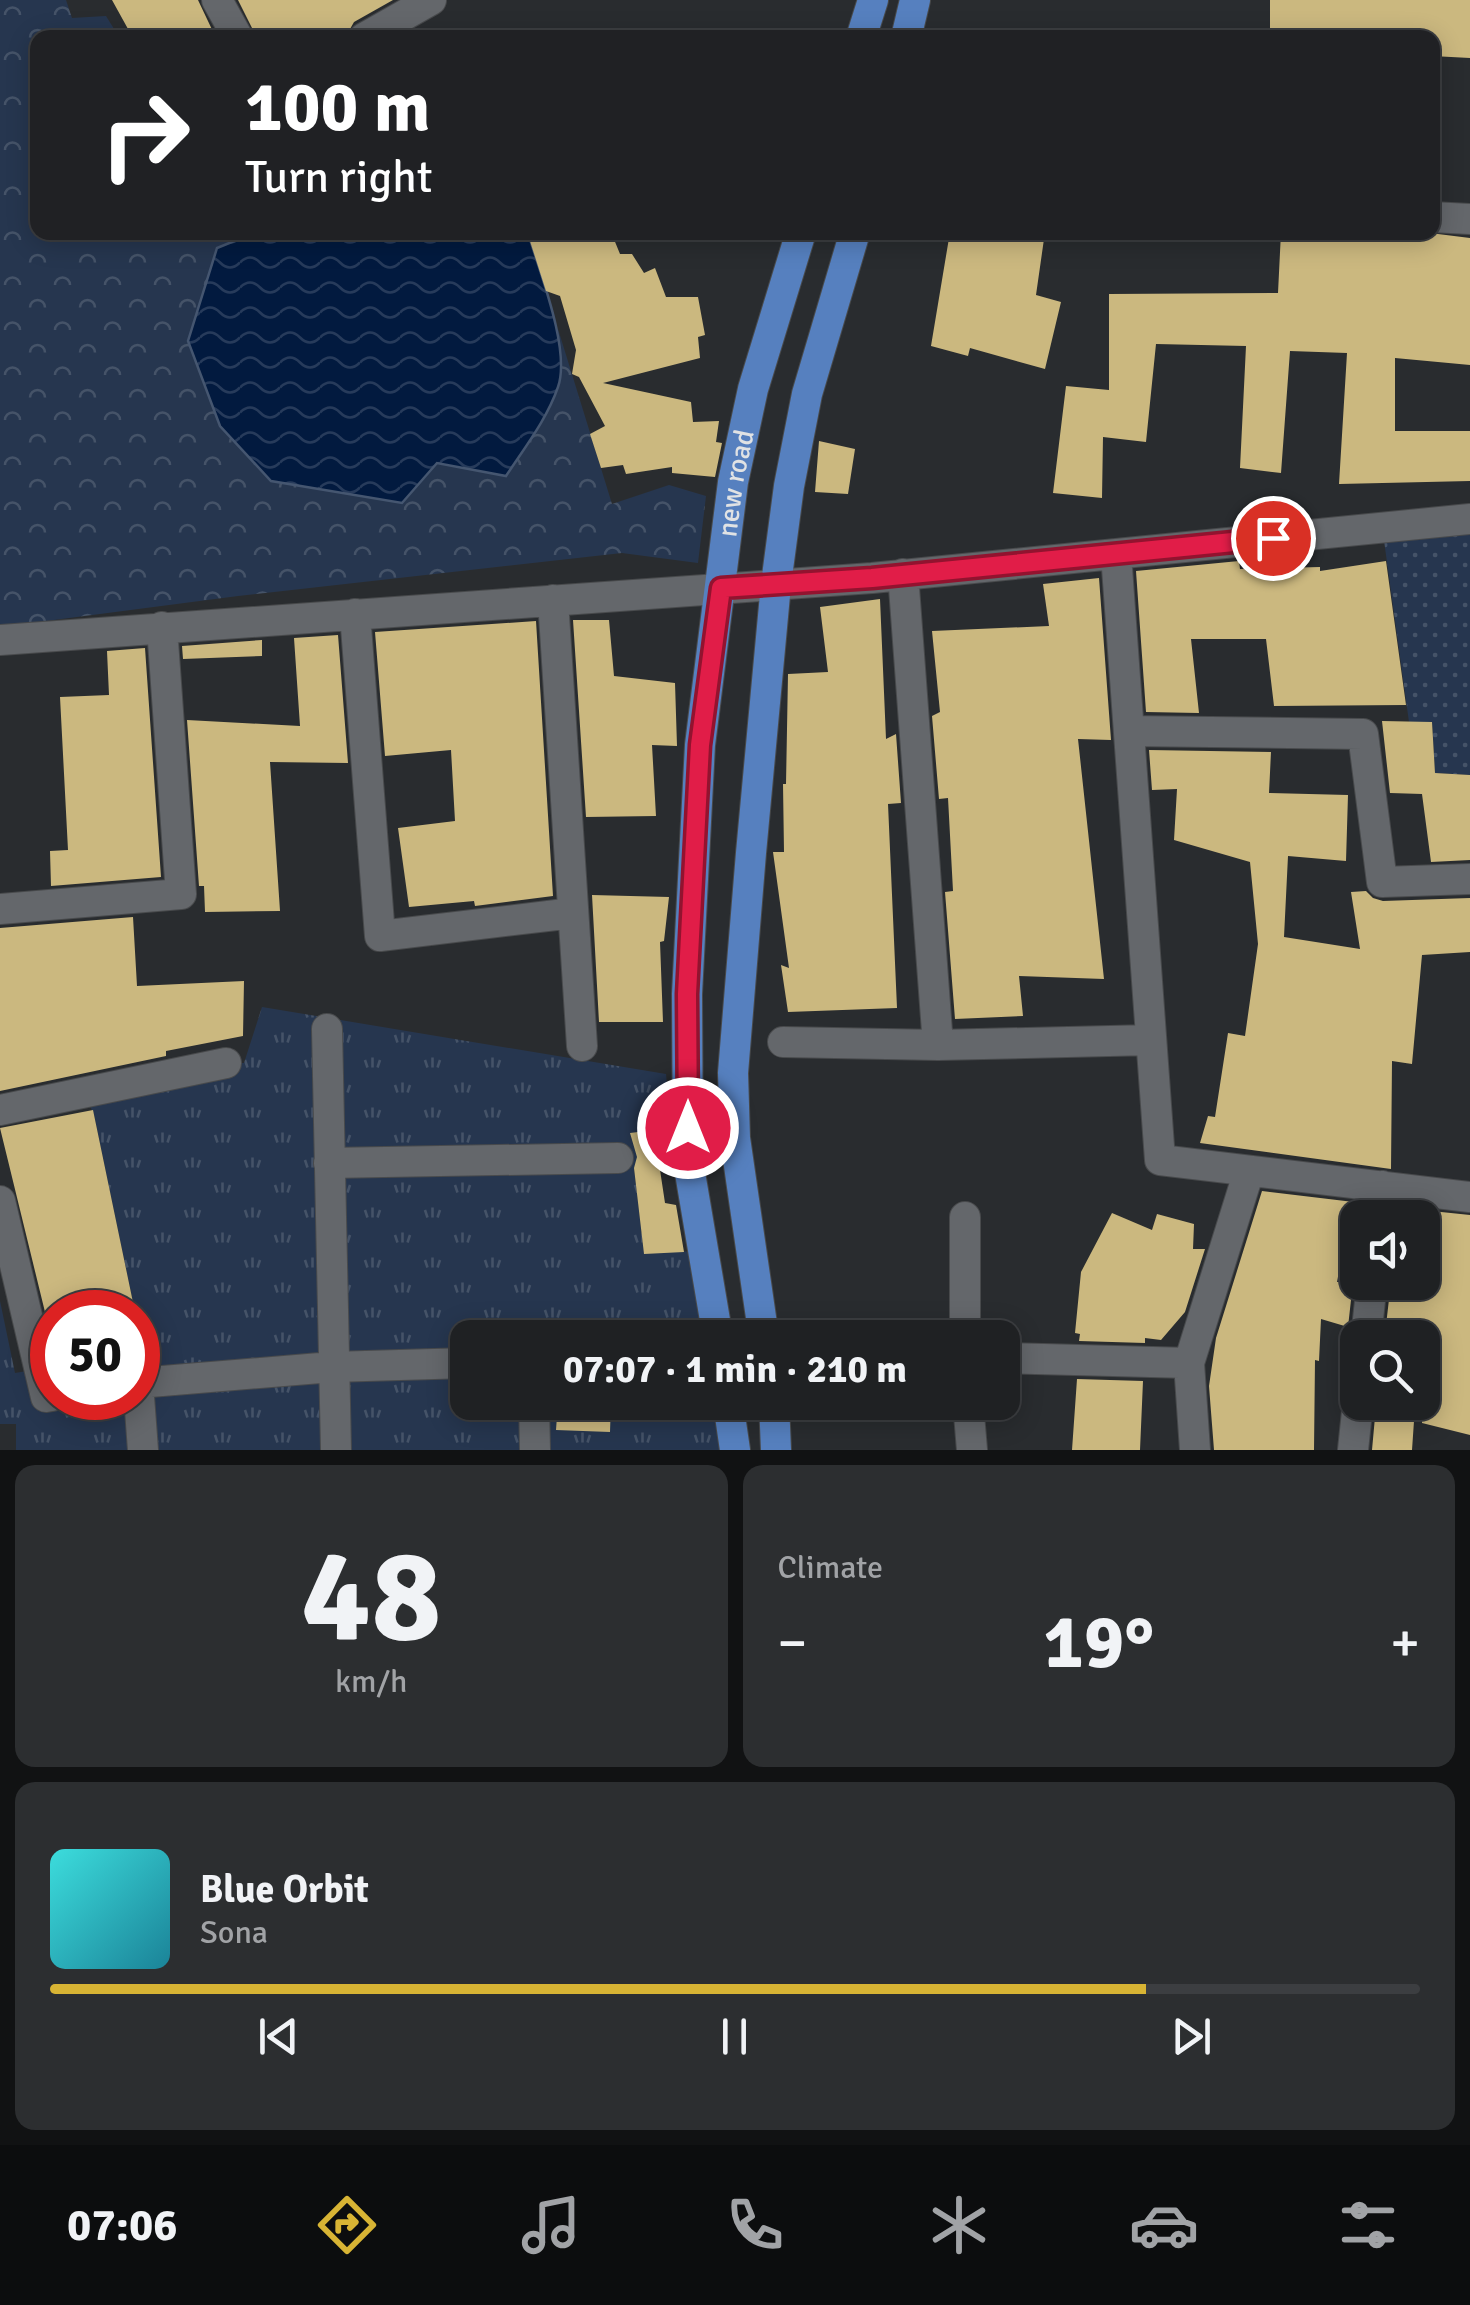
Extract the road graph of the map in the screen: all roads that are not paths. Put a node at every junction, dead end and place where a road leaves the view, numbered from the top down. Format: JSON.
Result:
{"nodes":[{"id":1,"x":217,"y":0,"type":"edge"},
{"id":2,"x":430,"y":0,"type":"edge"},
{"id":3,"x":873,"y":0,"type":"edge"},
{"id":4,"x":915,"y":0,"type":"edge"},
{"id":5,"x":234,"y":30,"type":"edge"},
{"id":6,"x":378,"y":30,"type":"edge"},
{"id":7,"x":864,"y":30,"type":"edge"},
{"id":8,"x":908,"y":30,"type":"edge"},
{"id":9,"x":1440,"y":217,"type":"edge"},
{"id":10,"x":1470,"y":219,"type":"edge"},
{"id":11,"x":800,"y":240,"type":"edge"},
{"id":12,"x":853,"y":240,"type":"edge"},
{"id":13,"x":1470,"y":519,"type":"edge"},
{"id":14,"x":1116,"y":554,"type":"junction"},
{"id":15,"x":902,"y":574,"type":"junction"},
{"id":16,"x":776,"y":584,"type":"junction"},
{"id":17,"x":721,"y":588,"type":"junction"},
{"id":18,"x":553,"y":600,"type":"junction"},
{"id":19,"x":354,"y":614,"type":"junction"},
{"id":20,"x":162,"y":627,"type":"junction"},
{"id":21,"x":0,"y":640,"type":"edge"},
{"id":22,"x":1129,"y":731,"type":"junction"},
{"id":23,"x":1470,"y":879,"type":"edge"},
{"id":24,"x":0,"y":909,"type":"edge"},
{"id":25,"x":573,"y":913,"type":"junction"},
{"id":26,"x":328,"y":1029,"type":"dead end"},
{"id":27,"x":1151,"y":1040,"type":"junction"},
{"id":28,"x":784,"y":1042,"type":"dead end"},
{"id":29,"x":938,"y":1045,"type":"junction"},
{"id":30,"x":582,"y":1046,"type":"dead end"},
{"id":31,"x":226,"y":1063,"type":"dead end"},
{"id":32,"x":0,"y":1110,"type":"edge"},
{"id":33,"x":618,"y":1158,"type":"dead end"},
{"id":34,"x":329,"y":1163,"type":"junction"},
{"id":35,"x":1249,"y":1170,"type":"junction"},
{"id":36,"x":1382,"y":1186,"type":"junction"},
{"id":37,"x":1470,"y":1197,"type":"edge"},
{"id":38,"x":1381,"y":1200,"type":"edge"},
{"id":39,"x":0,"y":1201,"type":"edge"},
{"id":40,"x":965,"y":1217,"type":"dead end"},
{"id":41,"x":715,"y":1320,"type":"edge"},
{"id":42,"x":761,"y":1320,"type":"edge"},
{"id":43,"x":965,"y":1320,"type":"edge"},
{"id":44,"x":30,"y":1329,"type":"edge"},
{"id":45,"x":1020,"y":1358,"type":"edge"},
{"id":46,"x":1189,"y":1363,"type":"junction"},
{"id":47,"x":450,"y":1364,"type":"edge"},
{"id":48,"x":332,"y":1367,"type":"junction"},
{"id":49,"x":160,"y":1381,"type":"edge"},
{"id":50,"x":141,"y":1420,"type":"edge"},
{"id":51,"x":534,"y":1420,"type":"edge"},
{"id":52,"x":731,"y":1420,"type":"edge"},
{"id":53,"x":775,"y":1420,"type":"edge"},
{"id":54,"x":970,"y":1420,"type":"edge"},
{"id":55,"x":1356,"y":1420,"type":"edge"},
{"id":56,"x":143,"y":1450,"type":"edge"},
{"id":57,"x":336,"y":1450,"type":"edge"},
{"id":58,"x":535,"y":1450,"type":"edge"},
{"id":59,"x":735,"y":1450,"type":"edge"},
{"id":60,"x":776,"y":1450,"type":"edge"},
{"id":61,"x":972,"y":1450,"type":"edge"},
{"id":62,"x":1195,"y":1450,"type":"edge"},
{"id":63,"x":1353,"y":1450,"type":"edge"}],
"edges":[{"from":1,"to":5,"type":"street"},
{"from":2,"to":6,"type":"street"},
{"from":3,"to":7,"type":"main road"},
{"from":4,"to":8,"type":"main road"},
{"from":9,"to":10,"type":"street"},
{"from":11,"to":17,"type":"main road","name":"new road"},
{"from":12,"to":16,"type":"main road","name":"new road"},
{"from":13,"to":14,"type":"street"},
{"from":14,"to":15,"type":"street"},
{"from":14,"to":22,"type":"street"},
{"from":15,"to":16,"type":"street"},
{"from":15,"to":29,"type":"street"},
{"from":16,"to":17,"type":"street"},
{"from":16,"to":42,"type":"main road","name":"new road"},
{"from":17,"to":18,"type":"street"},
{"from":17,"to":41,"type":"main road","name":"new road"},
{"from":18,"to":19,"type":"street"},
{"from":18,"to":25,"type":"street"},
{"from":19,"to":20,"type":"street"},
{"from":19,"to":25,"type":"street"},
{"from":20,"to":21,"type":"street"},
{"from":20,"to":24,"type":"street"},
{"from":22,"to":23,"type":"street"},
{"from":22,"to":27,"type":"street"},
{"from":25,"to":30,"type":"street"},
{"from":26,"to":34,"type":"street"},
{"from":27,"to":29,"type":"street"},
{"from":27,"to":35,"type":"street"},
{"from":28,"to":29,"type":"street"},
{"from":31,"to":32,"type":"street"},
{"from":33,"to":34,"type":"street"},
{"from":34,"to":48,"type":"street"},
{"from":35,"to":36,"type":"street"},
{"from":35,"to":46,"type":"street"},
{"from":36,"to":37,"type":"street"},
{"from":36,"to":38,"type":"street"},
{"from":39,"to":44,"type":"street"},
{"from":40,"to":43,"type":"street"},
{"from":45,"to":46,"type":"street"},
{"from":46,"to":62,"type":"street"},
{"from":47,"to":48,"type":"street"},
{"from":48,"to":49,"type":"street"},
{"from":48,"to":57,"type":"street"},
{"from":50,"to":56,"type":"street"},
{"from":51,"to":58,"type":"street"},
{"from":52,"to":59,"type":"main road"},
{"from":53,"to":60,"type":"main road"},
{"from":54,"to":61,"type":"street"},
{"from":55,"to":63,"type":"street"}]}
